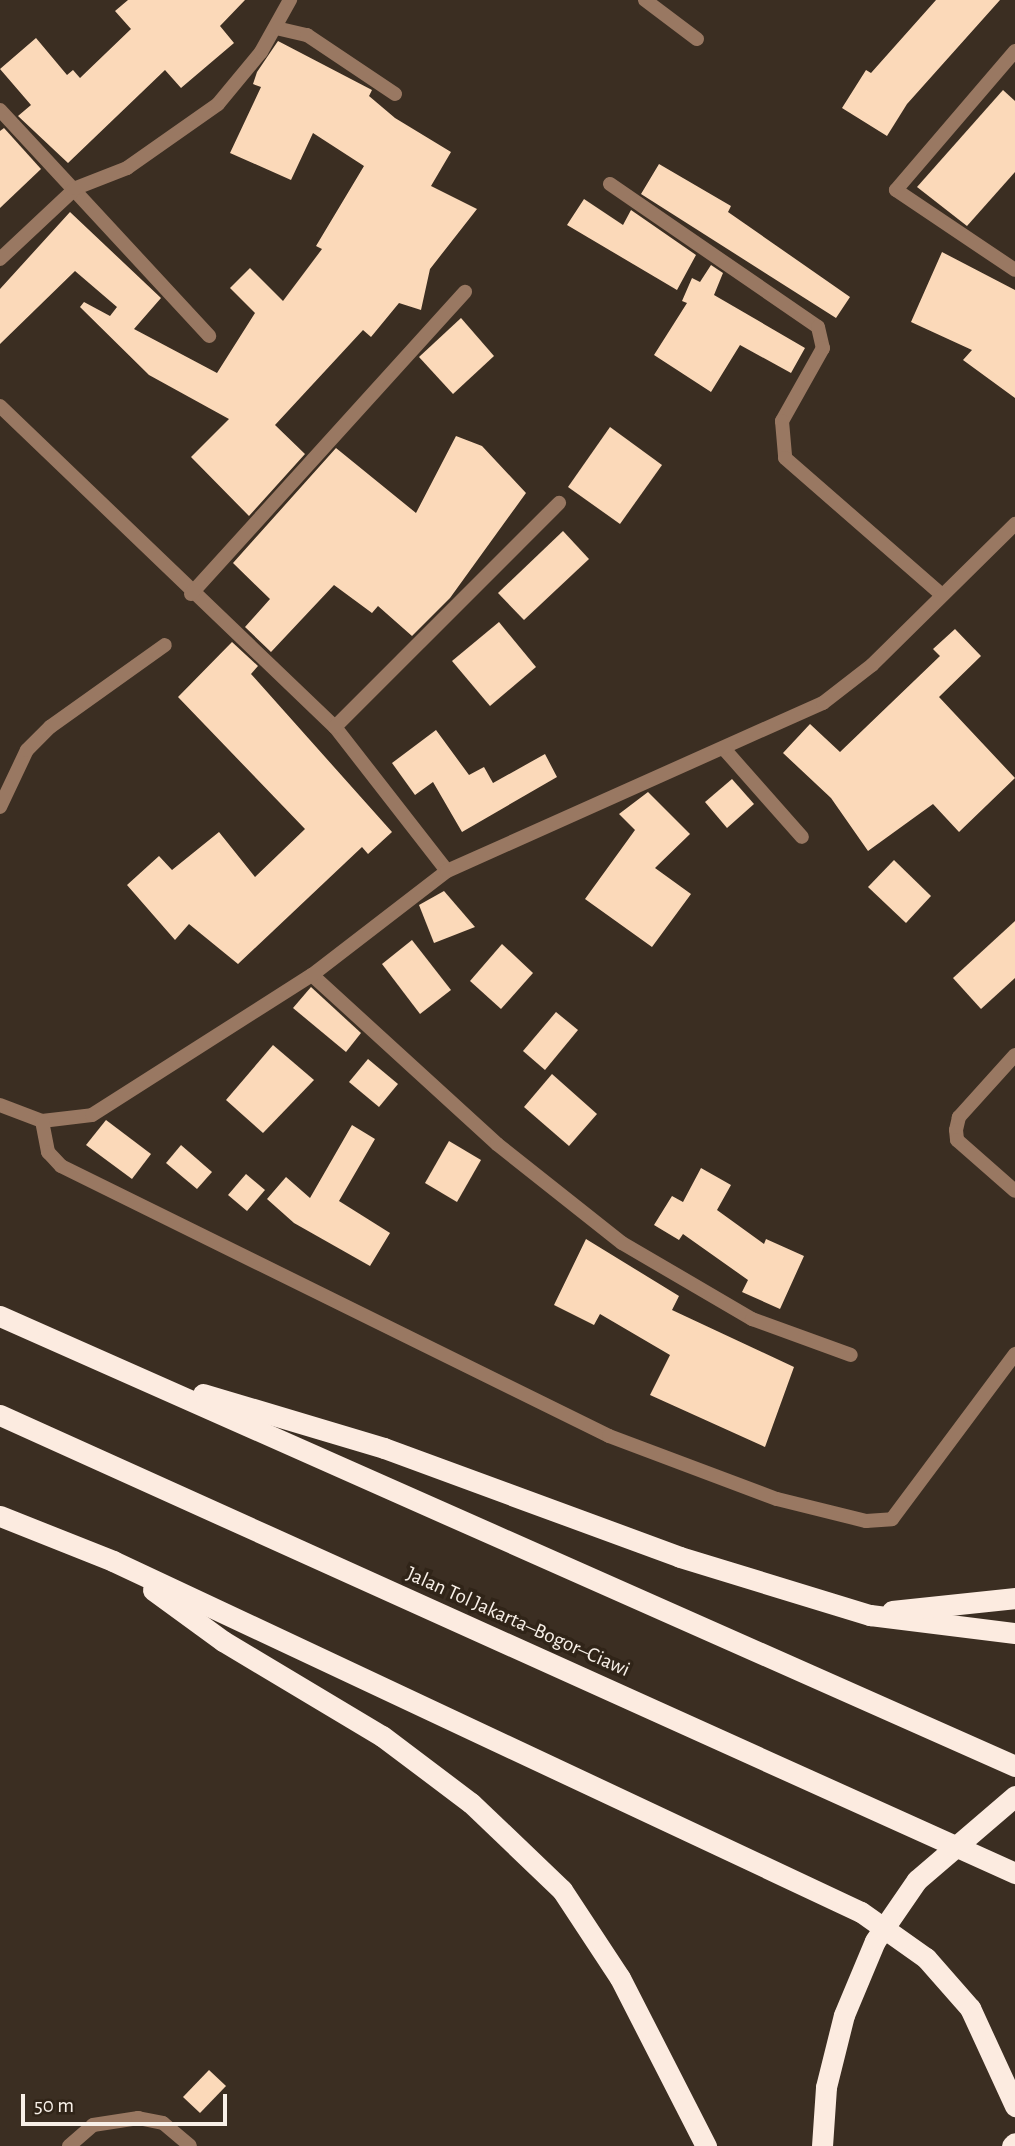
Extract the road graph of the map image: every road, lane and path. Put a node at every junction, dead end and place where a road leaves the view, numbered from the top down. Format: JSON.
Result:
{"nodes":[{"id":1,"x":290,"y":0,"type":"edge"},
{"id":2,"x":645,"y":0,"type":"edge"},
{"id":3,"x":276,"y":28,"type":"junction"},
{"id":4,"x":697,"y":39,"type":"dead end"},
{"id":5,"x":1015,"y":51,"type":"edge"},
{"id":6,"x":395,"y":94,"type":"dead end"},
{"id":7,"x":0,"y":110,"type":"edge"},
{"id":8,"x":610,"y":184,"type":"dead end"},
{"id":9,"x":76,"y":188,"type":"junction"},
{"id":10,"x":0,"y":259,"type":"edge"},
{"id":11,"x":1015,"y":270,"type":"edge"},
{"id":12,"x":465,"y":292,"type":"dead end"},
{"id":13,"x":209,"y":336,"type":"dead end"},
{"id":14,"x":0,"y":406,"type":"edge"},
{"id":15,"x":559,"y":503,"type":"dead end"},
{"id":16,"x":1014,"y":525,"type":"edge"},
{"id":17,"x":191,"y":594,"type":"junction"},
{"id":18,"x":942,"y":595,"type":"junction"},
{"id":19,"x":165,"y":645,"type":"dead end"},
{"id":20,"x":335,"y":727,"type":"junction"},
{"id":21,"x":725,"y":750,"type":"junction"},
{"id":22,"x":0,"y":807,"type":"edge"},
{"id":23,"x":802,"y":837,"type":"dead end"},
{"id":24,"x":447,"y":872,"type":"junction"},
{"id":25,"x":312,"y":975,"type":"junction"},
{"id":26,"x":1015,"y":1055,"type":"edge"},
{"id":27,"x":0,"y":1105,"type":"edge"},
{"id":28,"x":43,"y":1121,"type":"junction"},
{"id":29,"x":1015,"y":1191,"type":"edge"},
{"id":30,"x":0,"y":1316,"type":"edge"},
{"id":31,"x":1015,"y":1354,"type":"edge"},
{"id":32,"x":851,"y":1355,"type":"dead end"},
{"id":33,"x":117,"y":1368,"type":"junction"},
{"id":34,"x":0,"y":1415,"type":"edge"},
{"id":35,"x":0,"y":1516,"type":"edge"},
{"id":36,"x":113,"y":1561,"type":"junction"},
{"id":37,"x":1015,"y":1598,"type":"edge"},
{"id":38,"x":870,"y":1615,"type":"junction"},
{"id":39,"x":1015,"y":1633,"type":"edge"},
{"id":40,"x":1015,"y":1766,"type":"edge"},
{"id":41,"x":1015,"y":1796,"type":"edge"},
{"id":42,"x":1015,"y":1873,"type":"edge"},
{"id":43,"x":1014,"y":2106,"type":"edge"},
{"id":44,"x":69,"y":2146,"type":"edge"},
{"id":45,"x":190,"y":2146,"type":"edge"},
{"id":46,"x":706,"y":2146,"type":"edge"},
{"id":47,"x":822,"y":2146,"type":"edge"}],
"edges":[{"from":1,"to":3,"type":"street"},
{"from":2,"to":4,"type":"street"},
{"from":3,"to":6,"type":"street"},
{"from":3,"to":9,"type":"street"},
{"from":5,"to":11,"type":"street"},
{"from":7,"to":9,"type":"street"},
{"from":8,"to":18,"type":"street"},
{"from":9,"to":10,"type":"street"},
{"from":9,"to":13,"type":"street"},
{"from":12,"to":17,"type":"street"},
{"from":14,"to":17,"type":"street"},
{"from":15,"to":20,"type":"street"},
{"from":16,"to":18,"type":"street"},
{"from":17,"to":20,"type":"street"},
{"from":18,"to":21,"type":"street"},
{"from":19,"to":22,"type":"street"},
{"from":20,"to":24,"type":"street"},
{"from":21,"to":23,"type":"street"},
{"from":21,"to":24,"type":"street"},
{"from":24,"to":25,"type":"street"},
{"from":25,"to":28,"type":"street"},
{"from":25,"to":32,"type":"street"},
{"from":26,"to":29,"type":"street"},
{"from":27,"to":28,"type":"street"},
{"from":28,"to":31,"type":"street"},
{"from":30,"to":33,"type":"highway"},
{"from":33,"to":38,"type":"highway"},
{"from":33,"to":40,"type":"highway"},
{"from":34,"to":42,"type":"highway","name":"Jalan Tol Jakarta–Bogor–Ciawi"},
{"from":35,"to":36,"type":"highway"},
{"from":36,"to":43,"type":"highway"},
{"from":36,"to":46,"type":"highway"},
{"from":37,"to":38,"type":"highway"},
{"from":38,"to":39,"type":"highway"},
{"from":41,"to":47,"type":"highway","bridge":true},
{"from":44,"to":45,"type":"street"}]}
